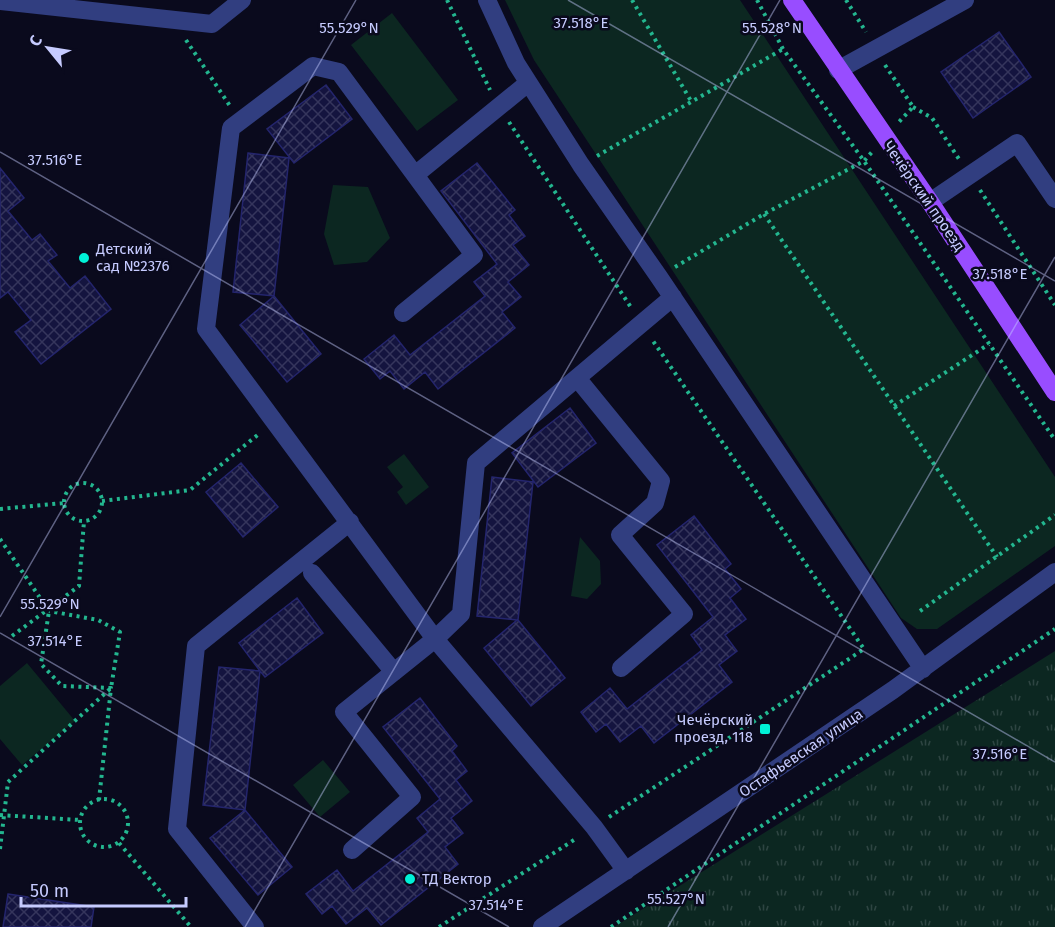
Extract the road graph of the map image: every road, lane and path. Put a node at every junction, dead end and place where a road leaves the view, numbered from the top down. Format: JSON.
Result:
{"nodes":[{"id":1,"x":242,"y":0,"type":"edge"},
{"id":2,"x":487,"y":0,"type":"edge"},
{"id":3,"x":632,"y":0,"type":"edge"},
{"id":4,"x":757,"y":0,"type":"edge"},
{"id":5,"x":792,"y":0,"type":"edge"},
{"id":6,"x":846,"y":0,"type":"edge"},
{"id":7,"x":965,"y":0,"type":"edge"},
{"id":8,"x":0,"y":1,"type":"edge"},
{"id":9,"x":172,"y":20,"type":"junction"},
{"id":10,"x":871,"y":41,"type":"dead end"},
{"id":11,"x":783,"y":49,"type":"junction"},
{"id":12,"x":879,"y":56,"type":"dead end"},
{"id":13,"x":838,"y":70,"type":"junction"},
{"id":14,"x":528,"y":83,"type":"junction"},
{"id":15,"x":691,"y":101,"type":"junction"},
{"id":16,"x":913,"y":107,"type":"junction"},
{"id":17,"x":240,"y":121,"type":"junction"},
{"id":18,"x":885,"y":138,"type":"junction"},
{"id":19,"x":864,"y":160,"type":"junction"},
{"id":20,"x":581,"y":165,"type":"junction"},
{"id":21,"x":415,"y":175,"type":"junction"},
{"id":22,"x":970,"y":175,"type":"junction"},
{"id":23,"x":1055,"y":200,"type":"edge"},
{"id":24,"x":930,"y":202,"type":"junction"},
{"id":25,"x":764,"y":214,"type":"junction"},
{"id":26,"x":660,"y":277,"type":"junction"},
{"id":27,"x":673,"y":297,"type":"junction"},
{"id":28,"x":1055,"y":304,"type":"edge"},
{"id":29,"x":403,"y":313,"type":"dead end"},
{"id":30,"x":989,"y":344,"type":"junction"},
{"id":31,"x":577,"y":378,"type":"junction"},
{"id":32,"x":1055,"y":392,"type":"edge"},
{"id":33,"x":894,"y":405,"type":"junction"},
{"id":34,"x":275,"y":422,"type":"junction"},
{"id":35,"x":1055,"y":440,"type":"edge"},
{"id":36,"x":102,"y":501,"type":"junction"},
{"id":37,"x":64,"y":503,"type":"junction"},
{"id":38,"x":0,"y":509,"type":"edge"},
{"id":39,"x":1055,"y":515,"type":"edge"},
{"id":40,"x":84,"y":521,"type":"junction"},
{"id":41,"x":350,"y":522,"type":"junction"},
{"id":42,"x":0,"y":538,"type":"edge"},
{"id":43,"x":997,"y":556,"type":"junction"},
{"id":44,"x":1055,"y":572,"type":"edge"},
{"id":45,"x":312,"y":573,"type":"dead end"},
{"id":46,"x":49,"y":611,"type":"junction"},
{"id":47,"x":920,"y":611,"type":"dead end"},
{"id":48,"x":1055,"y":629,"type":"edge"},
{"id":49,"x":12,"y":636,"type":"dead end"},
{"id":50,"x":435,"y":639,"type":"junction"},
{"id":51,"x":864,"y":649,"type":"dead end"},
{"id":52,"x":621,"y":668,"type":"dead end"},
{"id":53,"x":923,"y":669,"type":"junction"},
{"id":54,"x":394,"y":672,"type":"junction"},
{"id":55,"x":111,"y":688,"type":"junction"},
{"id":56,"x":99,"y":800,"type":"junction"},
{"id":57,"x":2,"y":814,"type":"edge"},
{"id":58,"x":80,"y":820,"type":"junction"},
{"id":59,"x":594,"y":827,"type":"junction"},
{"id":60,"x":119,"y":843,"type":"junction"},
{"id":61,"x":0,"y":849,"type":"edge"},
{"id":62,"x":352,"y":850,"type":"dead end"},
{"id":63,"x":626,"y":871,"type":"junction"},
{"id":64,"x":191,"y":927,"type":"edge"},
{"id":65,"x":255,"y":927,"type":"edge"},
{"id":66,"x":439,"y":927,"type":"edge"},
{"id":67,"x":542,"y":927,"type":"edge"},
{"id":68,"x":611,"y":927,"type":"edge"}],
"edges":[{"from":1,"to":9,"type":"street"},
{"from":2,"to":14,"type":"street"},
{"from":3,"to":15,"type":"path"},
{"from":4,"to":11,"type":"path"},
{"from":5,"to":13,"type":"main road","name":"Чечёрский проезд"},
{"from":6,"to":10,"type":"path"},
{"from":7,"to":13,"type":"street"},
{"from":8,"to":9,"type":"street"},
{"from":9,"to":17,"type":"path"},
{"from":11,"to":15,"type":"path"},
{"from":11,"to":19,"type":"path"},
{"from":12,"to":16,"type":"path"},
{"from":13,"to":18,"type":"main road","name":"Чечёрский проезд"},
{"from":14,"to":20,"type":"street"},
{"from":14,"to":21,"type":"street"},
{"from":15,"to":20,"type":"path"},
{"from":16,"to":18,"type":"path"},
{"from":16,"to":22,"type":"path"},
{"from":17,"to":21,"type":"street"},
{"from":17,"to":34,"type":"street"},
{"from":18,"to":19,"type":"path"},
{"from":18,"to":24,"type":"main road","name":"Чечёрский проезд"},
{"from":19,"to":25,"type":"path"},
{"from":19,"to":30,"type":"path"},
{"from":20,"to":26,"type":"street"},
{"from":21,"to":29,"type":"street"},
{"from":22,"to":23,"type":"street"},
{"from":22,"to":24,"type":"street"},
{"from":22,"to":28,"type":"path"},
{"from":24,"to":32,"type":"main road","name":"Чечёрский проезд"},
{"from":25,"to":26,"type":"path"},
{"from":25,"to":33,"type":"path"},
{"from":26,"to":27,"type":"street"},
{"from":27,"to":31,"type":"street"},
{"from":27,"to":53,"type":"street"},
{"from":30,"to":33,"type":"path"},
{"from":30,"to":35,"type":"path"},
{"from":31,"to":50,"type":"street"},
{"from":31,"to":52,"type":"street"},
{"from":33,"to":43,"type":"path"},
{"from":34,"to":36,"type":"path"},
{"from":34,"to":41,"type":"street"},
{"from":36,"to":37,"type":"path"},
{"from":36,"to":40,"type":"path"},
{"from":37,"to":38,"type":"path"},
{"from":37,"to":40,"type":"path"},
{"from":39,"to":43,"type":"path"},
{"from":40,"to":46,"type":"path"},
{"from":41,"to":50,"type":"street"},
{"from":41,"to":65,"type":"street"},
{"from":42,"to":46,"type":"path"},
{"from":43,"to":47,"type":"path"},
{"from":44,"to":53,"type":"street","name":"Остафьевская улица"},
{"from":45,"to":54,"type":"street"},
{"from":46,"to":49,"type":"path"},
{"from":46,"to":55,"type":"path"},
{"from":46,"to":55,"type":"path"},
{"from":48,"to":68,"type":"path"},
{"from":50,"to":54,"type":"street"},
{"from":50,"to":59,"type":"street"},
{"from":51,"to":59,"type":"path"},
{"from":53,"to":63,"type":"street","name":"Остафьевская улица"},
{"from":54,"to":62,"type":"street"},
{"from":55,"to":56,"type":"path"},
{"from":55,"to":57,"type":"path"},
{"from":56,"to":58,"type":"path"},
{"from":56,"to":60,"type":"path"},
{"from":57,"to":58,"type":"path"},
{"from":57,"to":61,"type":"path"},
{"from":58,"to":60,"type":"path"},
{"from":59,"to":63,"type":"street"},
{"from":59,"to":66,"type":"path"},
{"from":60,"to":64,"type":"path"},
{"from":63,"to":67,"type":"street","name":"Остафьевская улица"}]}
